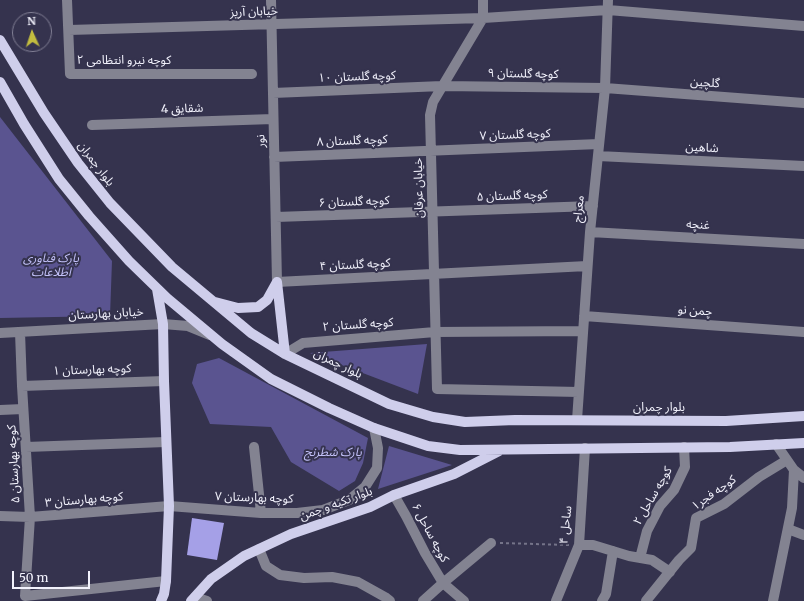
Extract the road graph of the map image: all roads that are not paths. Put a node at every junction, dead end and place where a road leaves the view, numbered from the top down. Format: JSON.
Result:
{"nodes":[{"id":1,"x":67,"y":0,"type":"edge"},
{"id":2,"x":271,"y":0,"type":"edge"},
{"id":3,"x":483,"y":0,"type":"edge"},
{"id":4,"x":608,"y":0,"type":"edge"},
{"id":5,"x":608,"y":10,"type":"junction"},
{"id":6,"x":483,"y":18,"type":"junction"},
{"id":7,"x":271,"y":24,"type":"junction"},
{"id":8,"x":804,"y":26,"type":"edge"},
{"id":9,"x":69,"y":30,"type":"junction"},
{"id":10,"x":0,"y":40,"type":"edge"},
{"id":11,"x":252,"y":74,"type":"dead end"},
{"id":12,"x":0,"y":82,"type":"edge"},
{"id":13,"x":442,"y":86,"type":"junction"},
{"id":14,"x":605,"y":88,"type":"junction"},
{"id":15,"x":273,"y":93,"type":"junction"},
{"id":16,"x":804,"y":103,"type":"edge"},
{"id":17,"x":273,"y":119,"type":"junction"},
{"id":18,"x":92,"y":125,"type":"dead end"},
{"id":19,"x":599,"y":144,"type":"junction"},
{"id":20,"x":431,"y":151,"type":"junction"},
{"id":21,"x":598,"y":156,"type":"junction"},
{"id":22,"x":274,"y":157,"type":"junction"},
{"id":23,"x":804,"y":166,"type":"edge"},
{"id":24,"x":593,"y":206,"type":"junction"},
{"id":25,"x":433,"y":212,"type":"junction"},
{"id":26,"x":276,"y":217,"type":"junction"},
{"id":27,"x":590,"y":232,"type":"junction"},
{"id":28,"x":804,"y":244,"type":"edge"},
{"id":29,"x":587,"y":266,"type":"junction"},
{"id":30,"x":434,"y":274,"type":"junction"},
{"id":31,"x":277,"y":282,"type":"junction"},
{"id":32,"x":157,"y":288,"type":"junction"},
{"id":33,"x":211,"y":301,"type":"junction"},
{"id":34,"x":584,"y":316,"type":"junction"},
{"id":35,"x":163,"y":324,"type":"junction"},
{"id":36,"x":583,"y":331,"type":"junction"},
{"id":37,"x":20,"y":332,"type":"junction"},
{"id":38,"x":435,"y":332,"type":"junction"},
{"id":39,"x":804,"y":332,"type":"edge"},
{"id":40,"x":0,"y":333,"type":"edge"},
{"id":41,"x":212,"y":335,"type":"junction"},
{"id":42,"x":285,"y":354,"type":"junction"},
{"id":43,"x":164,"y":381,"type":"junction"},
{"id":44,"x":22,"y":386,"type":"junction"},
{"id":45,"x":579,"y":392,"type":"junction"},
{"id":46,"x":23,"y":409,"type":"junction"},
{"id":47,"x":0,"y":410,"type":"edge"},
{"id":48,"x":804,"y":416,"type":"edge"},
{"id":49,"x":577,"y":420,"type":"junction"},
{"id":50,"x":374,"y":428,"type":"junction"},
{"id":51,"x":166,"y":442,"type":"junction"},
{"id":52,"x":804,"y":443,"type":"edge"},
{"id":53,"x":776,"y":444,"type":"junction"},
{"id":54,"x":26,"y":447,"type":"junction"},
{"id":55,"x":254,"y":447,"type":"dead end"},
{"id":56,"x":684,"y":447,"type":"junction"},
{"id":57,"x":585,"y":448,"type":"junction"},
{"id":58,"x":501,"y":450,"type":"junction"},
{"id":59,"x":787,"y":460,"type":"junction"},
{"id":60,"x":794,"y":470,"type":"junction"},
{"id":61,"x":804,"y":478,"type":"edge"},
{"id":62,"x":394,"y":495,"type":"junction"},
{"id":63,"x":169,"y":506,"type":"junction"},
{"id":64,"x":261,"y":513,"type":"junction"},
{"id":65,"x":0,"y":516,"type":"edge"},
{"id":66,"x":30,"y":517,"type":"junction"},
{"id":67,"x":788,"y":529,"type":"junction"},
{"id":68,"x":804,"y":535,"type":"edge"},
{"id":69,"x":491,"y":543,"type":"road end"},
{"id":70,"x":579,"y":545,"type":"junction"},
{"id":71,"x":259,"y":549,"type":"junction"},
{"id":72,"x":613,"y":551,"type":"junction"},
{"id":73,"x":640,"y":558,"type":"junction"},
{"id":74,"x":670,"y":572,"type":"junction"},
{"id":75,"x":166,"y":581,"type":"junction"},
{"id":76,"x":443,"y":583,"type":"junction"},
{"id":77,"x":164,"y":599,"type":"edge"},
{"id":78,"x":193,"y":599,"type":"edge"},
{"id":79,"x":207,"y":601,"type":"edge"},
{"id":80,"x":390,"y":601,"type":"edge"},
{"id":81,"x":423,"y":601,"type":"edge"},
{"id":82,"x":464,"y":601,"type":"edge"},
{"id":83,"x":556,"y":601,"type":"edge"},
{"id":84,"x":602,"y":601,"type":"edge"},
{"id":85,"x":646,"y":601,"type":"edge"},
{"id":86,"x":773,"y":601,"type":"edge"}],
"edges":[{"from":1,"to":9,"type":"street","name":"کوچه نیرو انتظامی ۲"},
{"from":2,"to":7,"type":"street","name":"نور"},
{"from":3,"to":6,"type":"street"},
{"from":4,"to":5,"type":"street","name":"معراج"},
{"from":5,"to":6,"type":"street","name":"خیابان آریز"},
{"from":5,"to":8,"type":"street","name":"خیابان آریز"},
{"from":5,"to":14,"type":"street","name":"معراج"},
{"from":6,"to":7,"type":"street","name":"خیابان آریز"},
{"from":6,"to":13,"type":"street","name":"خیابان عرفان"},
{"from":7,"to":9,"type":"street","name":"خیابان آریز"},
{"from":7,"to":15,"type":"street","name":"نور"},
{"from":9,"to":11,"type":"street","name":"کوچه نیرو انتظامی ۲"},
{"from":10,"to":33,"type":"main road","name":"بلوار چمران"},
{"from":12,"to":32,"type":"main road"},
{"from":13,"to":14,"type":"street","name":"کوچه گلستان ۹"},
{"from":13,"to":15,"type":"street","name":"کوچه گلستان ۱۰"},
{"from":13,"to":20,"type":"street","name":"خیابان عرفان"},
{"from":14,"to":16,"type":"street","name":"گلچین"},
{"from":14,"to":19,"type":"street","name":"معراج"},
{"from":15,"to":17,"type":"street","name":"نور"},
{"from":17,"to":18,"type":"street","name":"شقایق 4"},
{"from":17,"to":22,"type":"street","name":"نور"},
{"from":19,"to":20,"type":"street","name":"کوچه گلستان ۷"},
{"from":19,"to":21,"type":"street","name":"معراج"},
{"from":20,"to":22,"type":"street","name":"کوچه گلستان ۸"},
{"from":20,"to":25,"type":"street","name":"خیابان عرفان"},
{"from":21,"to":23,"type":"street","name":"شاهین"},
{"from":21,"to":24,"type":"street","name":"معراج"},
{"from":22,"to":26,"type":"street","name":"نور"},
{"from":24,"to":25,"type":"street","name":"کوچه گلستان ۵"},
{"from":24,"to":27,"type":"street","name":"معراج"},
{"from":25,"to":26,"type":"street","name":"کوچه گلستان ۶"},
{"from":25,"to":30,"type":"street","name":"خیابان عرفان"},
{"from":26,"to":31,"type":"street","name":"نور"},
{"from":27,"to":28,"type":"street","name":"غنچه"},
{"from":27,"to":29,"type":"street","name":"معراج"},
{"from":29,"to":30,"type":"street","name":"کوچه گلستان ۴"},
{"from":29,"to":34,"type":"street","name":"معراج"},
{"from":30,"to":31,"type":"street","name":"کوچه گلستان ۴"},
{"from":30,"to":38,"type":"street","name":"خیابان عرفان"},
{"from":31,"to":33,"type":"main road"},
{"from":31,"to":42,"type":"main road"},
{"from":32,"to":35,"type":"main road"},
{"from":32,"to":41,"type":"main road"},
{"from":33,"to":42,"type":"main road","name":"بلوار چمران"},
{"from":34,"to":36,"type":"street","name":"معراج"},
{"from":34,"to":39,"type":"street","name":"چمن نو"},
{"from":35,"to":37,"type":"street","name":"خیابان بهارستان"},
{"from":35,"to":41,"type":"street","name":"خیابان بهارستان"},
{"from":35,"to":43,"type":"main road"},
{"from":36,"to":38,"type":"street","name":"کوچه گلستان ۲"},
{"from":36,"to":45,"type":"street","name":"معراج"},
{"from":37,"to":40,"type":"street","name":"خیابان بهارستان"},
{"from":37,"to":44,"type":"street","name":"کوچه بهارستان ۵"},
{"from":38,"to":42,"type":"street","name":"کوچه گلستان ۲"},
{"from":38,"to":45,"type":"street","name":"خیابان عرفان"},
{"from":41,"to":50,"type":"main road"},
{"from":42,"to":49,"type":"main road","name":"بلوار چمران"},
{"from":43,"to":44,"type":"street","name":"کوچه بهارستان ۱"},
{"from":43,"to":51,"type":"main road"},
{"from":44,"to":46,"type":"street","name":"کوچه بهارستان ۵"},
{"from":45,"to":49,"type":"street","name":"معراج"},
{"from":46,"to":47,"type":"street"},
{"from":46,"to":54,"type":"street","name":"کوچه بهارستان ۵"},
{"from":48,"to":49,"type":"main road","name":"بلوار چمران"},
{"from":50,"to":58,"type":"main road"},
{"from":50,"to":64,"type":"street","name":"کوچه بهارستان ۷"},
{"from":51,"to":54,"type":"street"},
{"from":51,"to":63,"type":"main road"},
{"from":52,"to":53,"type":"main road"},
{"from":53,"to":56,"type":"main road"},
{"from":53,"to":59,"type":"street"},
{"from":54,"to":66,"type":"street","name":"کوچه بهارستان ۵"},
{"from":55,"to":64,"type":"street"},
{"from":56,"to":57,"type":"main road"},
{"from":56,"to":73,"type":"street","name":"کوچه ساحل ۲"},
{"from":57,"to":58,"type":"main road"},
{"from":57,"to":70,"type":"street","name":"ساحل ۴"},
{"from":58,"to":62,"type":"main road","name":"بلوار تکیه و چمن"},
{"from":59,"to":60,"type":"street"},
{"from":59,"to":74,"type":"street","name":"کوچه فجر۱"},
{"from":60,"to":61,"type":"street"},
{"from":60,"to":67,"type":"street"},
{"from":62,"to":71,"type":"main road","name":"بلوار تکیه و چمن"},
{"from":62,"to":76,"type":"street","name":"کوچه ساحل ۶"},
{"from":63,"to":64,"type":"street","name":"کوچه بهارستان ۷"},
{"from":63,"to":66,"type":"street","name":"کوچه بهارستان ۳"},
{"from":63,"to":75,"type":"main road"},
{"from":65,"to":66,"type":"street","name":"کوچه بهارستان ۳"},
{"from":66,"to":75,"type":"street","name":"کوچه بهارستان ۵"},
{"from":67,"to":68,"type":"street"},
{"from":67,"to":86,"type":"street"},
{"from":69,"to":76,"type":"street"},
{"from":70,"to":72,"type":"street"},
{"from":70,"to":83,"type":"street","name":"ساحل ۴"},
{"from":71,"to":78,"type":"main road","name":"بلوار تکیه و چمن"},
{"from":71,"to":80,"type":"street"},
{"from":72,"to":73,"type":"street"},
{"from":72,"to":84,"type":"street"},
{"from":73,"to":74,"type":"street"},
{"from":74,"to":85,"type":"street","name":"کوچه فجر۱"},
{"from":75,"to":77,"type":"main road"},
{"from":76,"to":81,"type":"street"},
{"from":76,"to":82,"type":"street","name":"کوچه ساحل ۶"},
{"from":78,"to":79,"type":"street"}]}
